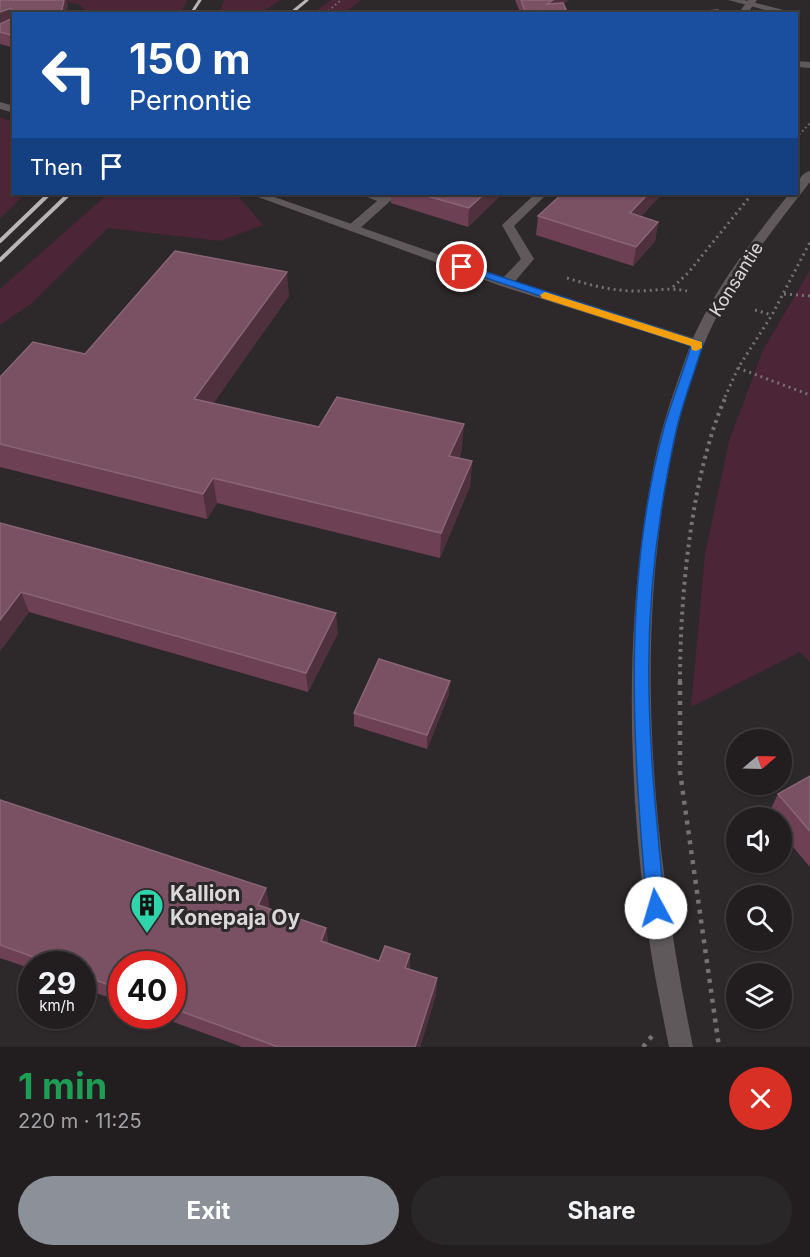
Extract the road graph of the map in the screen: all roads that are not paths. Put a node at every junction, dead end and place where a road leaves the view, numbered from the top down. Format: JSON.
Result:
{"nodes":[{"id":1,"x":732,"y":0,"type":"edge"},
{"id":2,"x":752,"y":2,"type":"edge"},
{"id":3,"x":790,"y":12,"type":"edge"},
{"id":4,"x":810,"y":174,"type":"edge"},
{"id":5,"x":798,"y":190,"type":"edge"},
{"id":6,"x":259,"y":195,"type":"edge"},
{"id":7,"x":540,"y":195,"type":"edge"},
{"id":8,"x":794,"y":195,"type":"edge"},
{"id":9,"x":389,"y":196,"type":"edge"},
{"id":10,"x":353,"y":228,"type":"junction"},
{"id":11,"x":506,"y":283,"type":"junction"},
{"id":12,"x":698,"y":344,"type":"junction"},
{"id":13,"x":681,"y":1047,"type":"edge"}],
"edges":[{"from":1,"to":2,"type":"street"},
{"from":2,"to":3,"type":"street"},
{"from":4,"to":5,"type":"street","name":"Konsantie"},
{"from":6,"to":10,"type":"street"},
{"from":7,"to":11,"type":"street"},
{"from":8,"to":12,"type":"street","name":"Konsantie"},
{"from":9,"to":10,"type":"street"},
{"from":10,"to":11,"type":"street"},
{"from":11,"to":12,"type":"street"},
{"from":12,"to":13,"type":"street","name":"Konsantie"}]}
